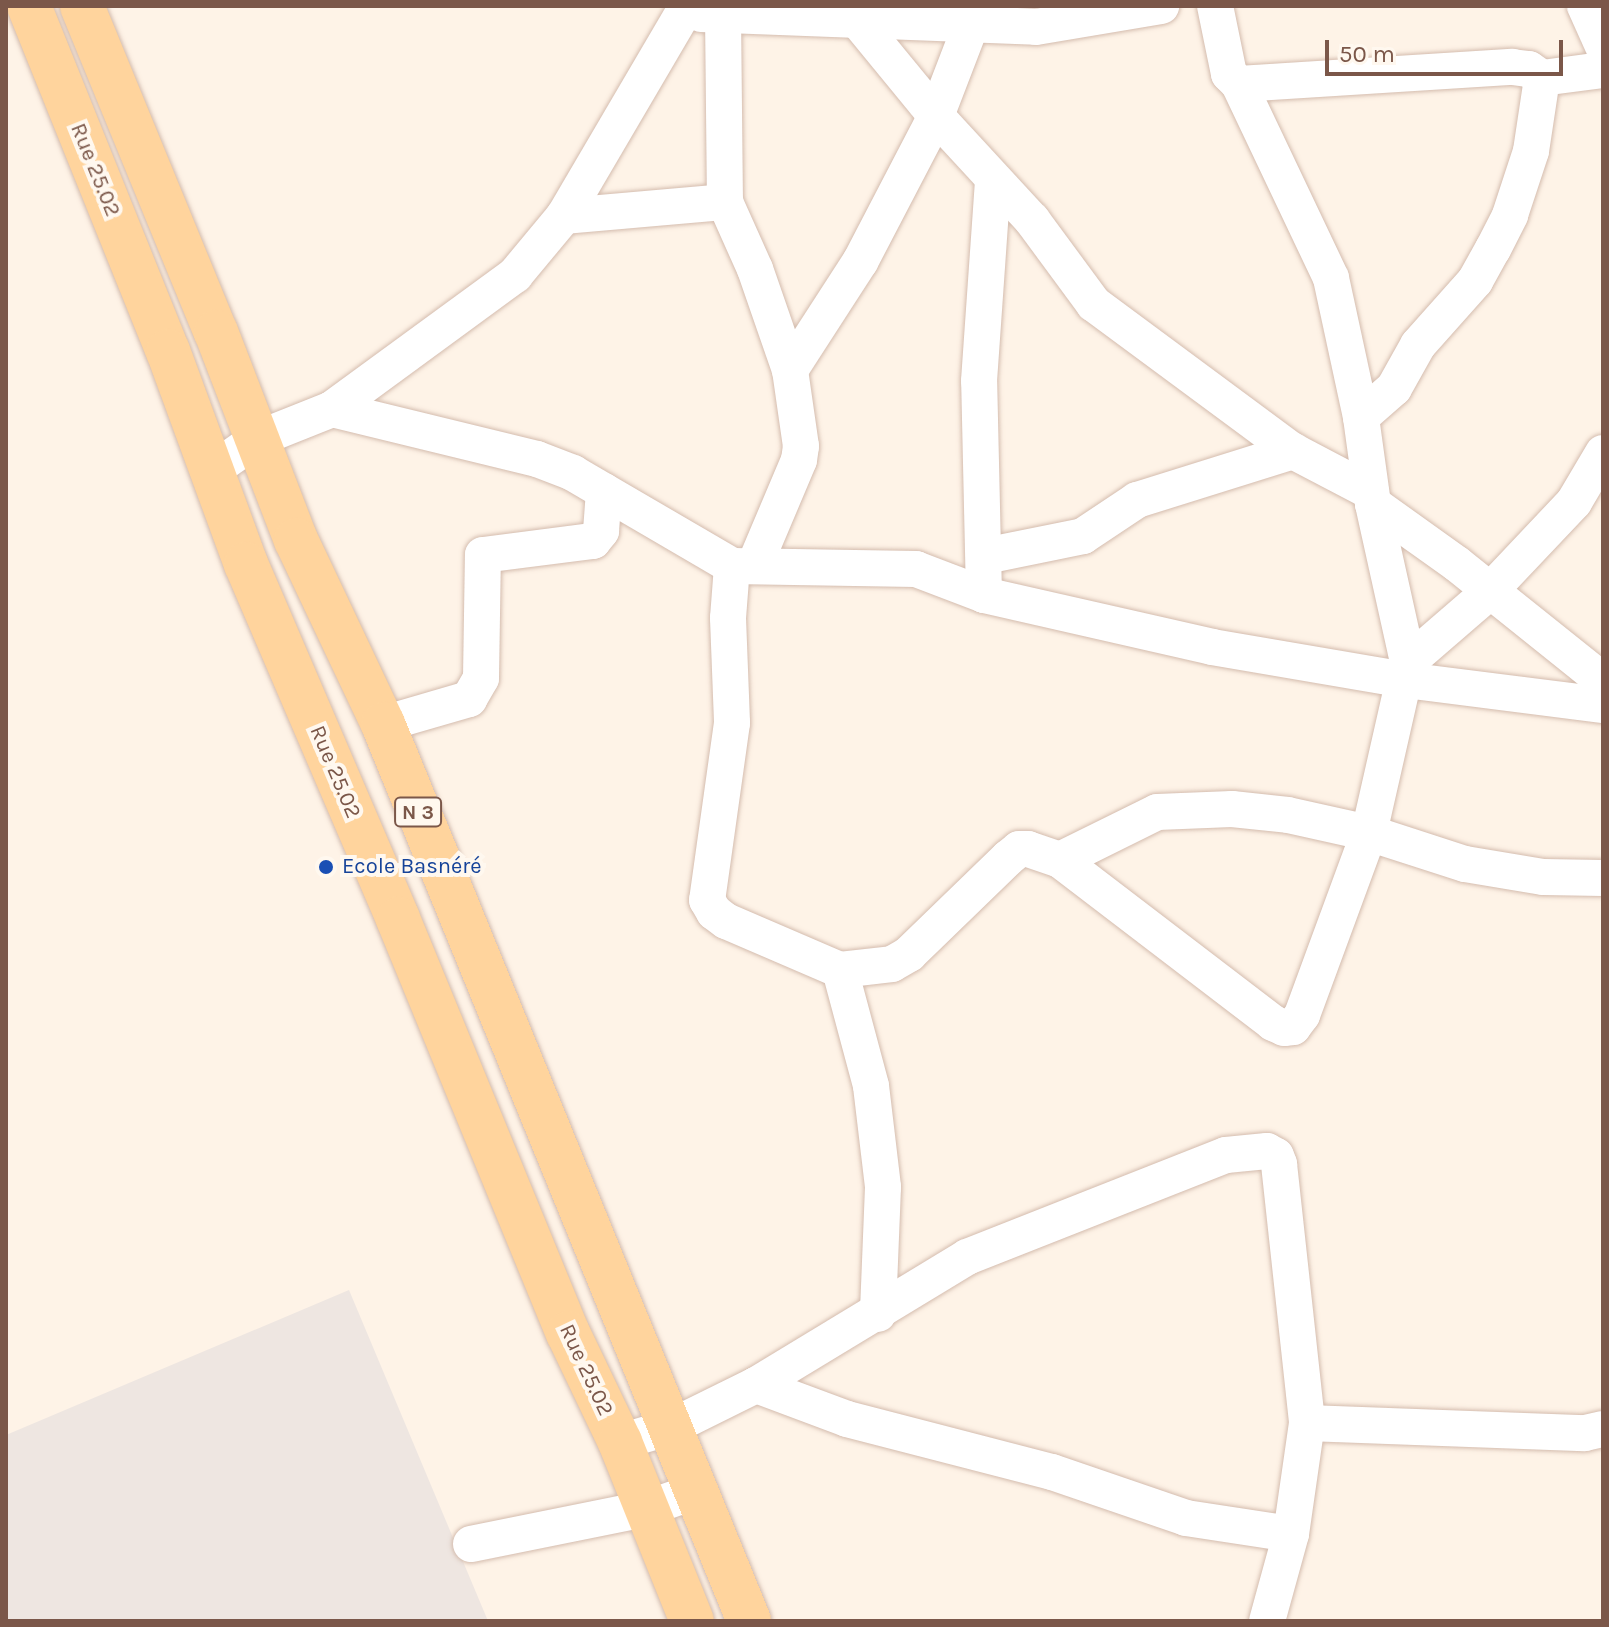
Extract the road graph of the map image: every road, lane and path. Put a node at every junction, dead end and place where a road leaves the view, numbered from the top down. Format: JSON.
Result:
{"nodes":[{"id":1,"x":29,"y":6,"type":"edge"},
{"id":2,"x":82,"y":6,"type":"edge"},
{"id":3,"x":1215,"y":6,"type":"edge"},
{"id":4,"x":1585,"y":6,"type":"edge"},
{"id":5,"x":1158,"y":7,"type":"edge"},
{"id":6,"x":685,"y":10,"type":"edge"},
{"id":7,"x":723,"y":14,"type":"junction"},
{"id":8,"x":858,"y":21,"type":"junction"},
{"id":9,"x":971,"y":25,"type":"junction"},
{"id":10,"x":1603,"y":46,"type":"edge"},
{"id":11,"x":1603,"y":70,"type":"edge"},
{"id":12,"x":1542,"y":78,"type":"junction"},
{"id":13,"x":1239,"y":84,"type":"junction"},
{"id":14,"x":936,"y":116,"type":"junction"},
{"id":15,"x":993,"y":181,"type":"junction"},
{"id":16,"x":725,"y":202,"type":"junction"},
{"id":17,"x":564,"y":216,"type":"junction"},
{"id":18,"x":790,"y":370,"type":"junction"},
{"id":19,"x":332,"y":409,"type":"junction"},
{"id":20,"x":1361,"y":417,"type":"junction"},
{"id":21,"x":257,"y":439,"type":"junction"},
{"id":22,"x":1293,"y":451,"type":"junction"},
{"id":23,"x":1603,"y":453,"type":"edge"},
{"id":24,"x":210,"y":472,"type":"junction"},
{"id":25,"x":604,"y":491,"type":"junction"},
{"id":26,"x":1372,"y":498,"type":"junction"},
{"id":27,"x":985,"y":556,"type":"junction"},
{"id":28,"x":744,"y":565,"type":"junction"},
{"id":29,"x":1489,"y":592,"type":"junction"},
{"id":30,"x":984,"y":595,"type":"junction"},
{"id":31,"x":1407,"y":671,"type":"junction"},
{"id":32,"x":1603,"y":681,"type":"edge"},
{"id":33,"x":1603,"y":705,"type":"edge"},
{"id":34,"x":383,"y":724,"type":"junction"},
{"id":35,"x":1369,"y":833,"type":"junction"},
{"id":36,"x":1060,"y":860,"type":"junction"},
{"id":37,"x":1603,"y":878,"type":"edge"},
{"id":38,"x":840,"y":970,"type":"junction"},
{"id":39,"x":878,"y":1314,"type":"junction"},
{"id":40,"x":756,"y":1385,"type":"junction"},
{"id":41,"x":1307,"y":1423,"type":"junction"},
{"id":42,"x":671,"y":1427,"type":"junction"},
{"id":43,"x":1603,"y":1429,"type":"edge"},
{"id":44,"x":620,"y":1442,"type":"junction"},
{"id":45,"x":696,"y":1491,"type":"junction"},
{"id":46,"x":645,"y":1509,"type":"junction"},
{"id":47,"x":1291,"y":1534,"type":"junction"},
{"id":48,"x":471,"y":1544,"type":"dead end"},
{"id":49,"x":692,"y":1621,"type":"edge"},
{"id":50,"x":749,"y":1621,"type":"edge"},
{"id":51,"x":1267,"y":1621,"type":"edge"}],
"edges":[{"from":1,"to":24,"type":"main road","name":"Rue 25.02","number":"N 3"},
{"from":2,"to":21,"type":"main road","number":"N 3"},
{"from":3,"to":13,"type":"street"},
{"from":4,"to":10,"type":"street"},
{"from":5,"to":9,"type":"street"},
{"from":6,"to":7,"type":"street"},
{"from":6,"to":17,"type":"street"},
{"from":7,"to":8,"type":"street"},
{"from":7,"to":16,"type":"street"},
{"from":8,"to":9,"type":"street"},
{"from":8,"to":14,"type":"street"},
{"from":9,"to":14,"type":"street"},
{"from":11,"to":12,"type":"street"},
{"from":12,"to":13,"type":"street"},
{"from":12,"to":20,"type":"street"},
{"from":13,"to":20,"type":"street"},
{"from":14,"to":15,"type":"street"},
{"from":14,"to":18,"type":"street"},
{"from":15,"to":22,"type":"street"},
{"from":15,"to":27,"type":"street"},
{"from":16,"to":17,"type":"street"},
{"from":16,"to":18,"type":"street"},
{"from":17,"to":19,"type":"street"},
{"from":18,"to":28,"type":"street"},
{"from":19,"to":21,"type":"street"},
{"from":19,"to":25,"type":"street"},
{"from":20,"to":26,"type":"street"},
{"from":21,"to":24,"type":"street"},
{"from":21,"to":34,"type":"main road","number":"N 3"},
{"from":22,"to":26,"type":"street"},
{"from":22,"to":27,"type":"street"},
{"from":23,"to":29,"type":"street"},
{"from":24,"to":44,"type":"main road","name":"Rue 25.02","number":"N 3"},
{"from":25,"to":28,"type":"street"},
{"from":25,"to":34,"type":"street"},
{"from":26,"to":29,"type":"street"},
{"from":26,"to":31,"type":"street"},
{"from":27,"to":30,"type":"street"},
{"from":28,"to":30,"type":"street"},
{"from":28,"to":38,"type":"street"},
{"from":29,"to":31,"type":"street"},
{"from":29,"to":32,"type":"street"},
{"from":30,"to":31,"type":"street"},
{"from":31,"to":33,"type":"street"},
{"from":31,"to":35,"type":"street"},
{"from":34,"to":42,"type":"main road","number":"N 3"},
{"from":35,"to":36,"type":"street"},
{"from":35,"to":36,"type":"street"},
{"from":35,"to":37,"type":"street"},
{"from":36,"to":38,"type":"street"},
{"from":38,"to":39,"type":"street"},
{"from":39,"to":40,"type":"street"},
{"from":39,"to":41,"type":"street"},
{"from":40,"to":42,"type":"street"},
{"from":40,"to":47,"type":"street"},
{"from":41,"to":43,"type":"street"},
{"from":41,"to":47,"type":"street"},
{"from":42,"to":44,"type":"street"},
{"from":42,"to":45,"type":"main road","number":"N 3"},
{"from":44,"to":46,"type":"main road","name":"Rue 25.02","number":"N 3"},
{"from":45,"to":46,"type":"street"},
{"from":45,"to":50,"type":"main road","number":"N 3"},
{"from":46,"to":48,"type":"street"},
{"from":46,"to":49,"type":"main road","name":"Rue 25.02","number":"N 3"},
{"from":47,"to":51,"type":"street"}]}
